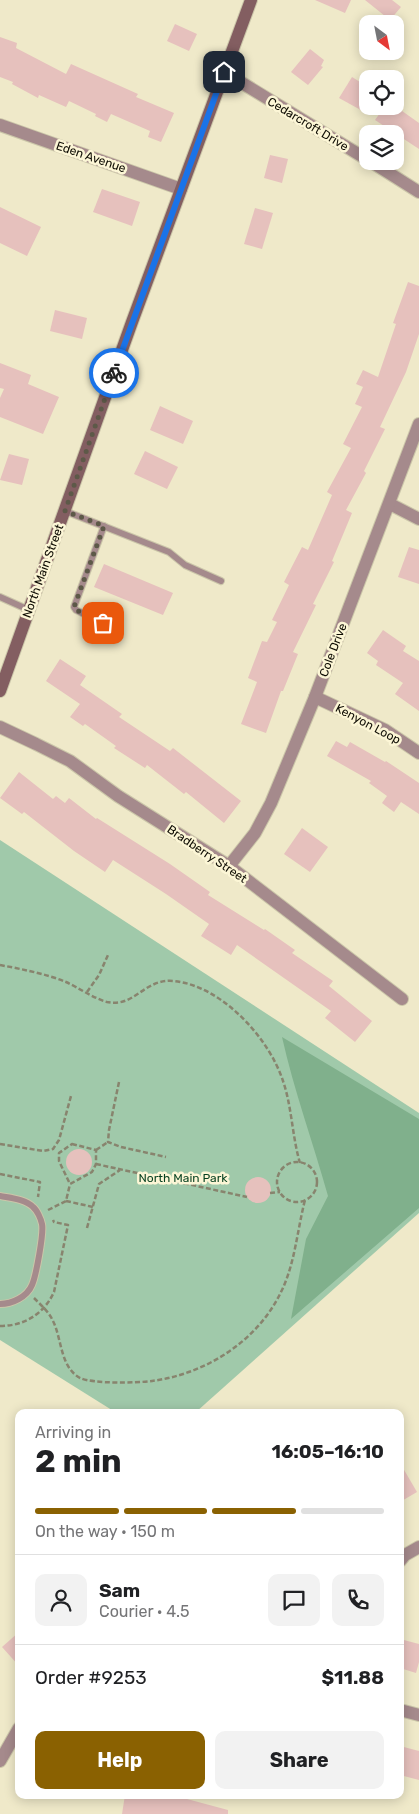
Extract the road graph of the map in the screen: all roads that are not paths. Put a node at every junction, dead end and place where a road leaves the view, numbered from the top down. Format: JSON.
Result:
{"nodes":[{"id":1,"x":252,"y":0,"type":"edge"},
{"id":2,"x":224,"y":72,"type":"junction"},
{"id":3,"x":0,"y":125,"type":"edge"},
{"id":4,"x":359,"y":155,"type":"edge"},
{"id":5,"x":384,"y":170,"type":"edge"},
{"id":6,"x":181,"y":189,"type":"junction"},
{"id":7,"x":419,"y":192,"type":"edge"},
{"id":8,"x":419,"y":424,"type":"edge"},
{"id":9,"x":390,"y":504,"type":"junction"},
{"id":10,"x":65,"y":511,"type":"junction"},
{"id":11,"x":419,"y":519,"type":"edge"},
{"id":12,"x":104,"y":526,"type":"junction"},
{"id":13,"x":221,"y":581,"type":"dead end"},
{"id":14,"x":0,"y":597,"type":"edge"},
{"id":15,"x":29,"y":610,"type":"junction"},
{"id":16,"x":116,"y":630,"type":"dead end"},
{"id":17,"x":0,"y":691,"type":"edge"},
{"id":18,"x":315,"y":696,"type":"junction"},
{"id":19,"x":0,"y":728,"type":"edge"},
{"id":20,"x":419,"y":753,"type":"edge"},
{"id":21,"x":229,"y":866,"type":"junction"},
{"id":22,"x":402,"y":999,"type":"dead end"},
{"id":23,"x":0,"y":1196,"type":"edge"},
{"id":24,"x":0,"y":1304,"type":"edge"},
{"id":25,"x":419,"y":1546,"type":"edge"},
{"id":26,"x":404,"y":1556,"type":"edge"},
{"id":27,"x":404,"y":1711,"type":"edge"},
{"id":28,"x":419,"y":1715,"type":"edge"},
{"id":29,"x":15,"y":1735,"type":"edge"},
{"id":30,"x":0,"y":1761,"type":"edge"}],
"edges":[{"from":1,"to":2,"type":"main road","name":"North Main Street"},
{"from":2,"to":4,"type":"street","name":"Cedarcroft Drive"},
{"from":2,"to":6,"type":"main road","name":"North Main Street"},
{"from":3,"to":6,"type":"street","name":"Eden Avenue"},
{"from":5,"to":7,"type":"street","name":"Cedarcroft Drive"},
{"from":6,"to":10,"type":"main road","name":"North Main Street"},
{"from":8,"to":9,"type":"street","name":"Cole Drive"},
{"from":9,"to":11,"type":"street"},
{"from":9,"to":18,"type":"street","name":"Cole Drive"},
{"from":10,"to":12,"type":"lane"},
{"from":10,"to":15,"type":"main road","name":"North Main Street"},
{"from":12,"to":13,"type":"lane"},
{"from":12,"to":16,"type":"lane"},
{"from":14,"to":15,"type":"lane"},
{"from":15,"to":17,"type":"main road","name":"North Main Street"},
{"from":18,"to":20,"type":"street","name":"Kenyon Loop"},
{"from":18,"to":21,"type":"street","name":"Cole Drive"},
{"from":19,"to":21,"type":"street","name":"Bradberry Street"},
{"from":21,"to":22,"type":"street","name":"Bradberry Street"},
{"from":23,"to":24,"type":"lane"},
{"from":25,"to":26,"type":"street"},
{"from":27,"to":28,"type":"street"},
{"from":29,"to":30,"type":"street"}]}
